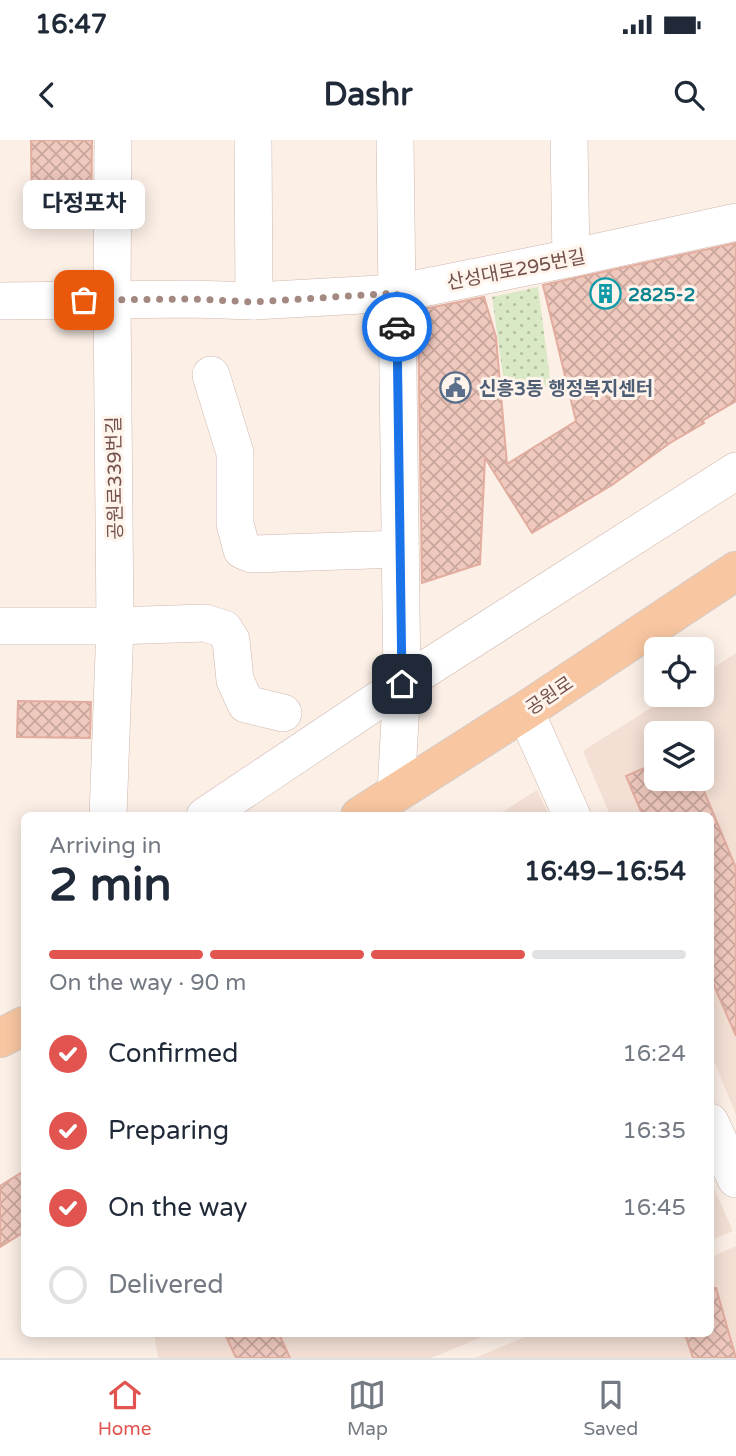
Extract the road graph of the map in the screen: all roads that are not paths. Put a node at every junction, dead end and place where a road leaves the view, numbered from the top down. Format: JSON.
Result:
{"nodes":[{"id":1,"x":113,"y":140,"type":"edge"},
{"id":2,"x":253,"y":140,"type":"edge"},
{"id":3,"x":395,"y":140,"type":"edge"},
{"id":4,"x":569,"y":140,"type":"edge"},
{"id":5,"x":736,"y":222,"type":"edge"},
{"id":6,"x":571,"y":258,"type":"junction"},
{"id":7,"x":397,"y":293,"type":"junction"},
{"id":8,"x":112,"y":300,"type":"junction"},
{"id":9,"x":0,"y":301,"type":"edge"},
{"id":10,"x":254,"y":302,"type":"junction"},
{"id":11,"x":211,"y":375,"type":"dead end"},
{"id":12,"x":736,"y":471,"type":"edge"},
{"id":13,"x":400,"y":549,"type":"junction"},
{"id":14,"x":736,"y":571,"type":"edge"},
{"id":15,"x":0,"y":626,"type":"edge"},
{"id":16,"x":116,"y":626,"type":"junction"},
{"id":17,"x":402,"y":684,"type":"junction"},
{"id":18,"x":525,"y":711,"type":"junction"},
{"id":19,"x":283,"y":713,"type":"dead end"},
{"id":20,"x":396,"y":792,"type":"junction"},
{"id":21,"x":108,"y":812,"type":"edge"},
{"id":22,"x":211,"y":812,"type":"edge"},
{"id":23,"x":366,"y":812,"type":"edge"},
{"id":24,"x":570,"y":812,"type":"edge"},
{"id":25,"x":21,"y":1028,"type":"edge"},
{"id":26,"x":0,"y":1038,"type":"edge"},
{"id":27,"x":714,"y":1131,"type":"edge"},
{"id":28,"x":736,"y":1179,"type":"edge"}],
"edges":[{"from":1,"to":8,"type":"street","name":"공원로339번길"},
{"from":2,"to":10,"type":"street"},
{"from":3,"to":7,"type":"street"},
{"from":4,"to":6,"type":"street"},
{"from":5,"to":6,"type":"street","name":"산성대로295번길"},
{"from":6,"to":7,"type":"street","name":"산성대로295번길"},
{"from":7,"to":10,"type":"street","name":"산성대로295번길"},
{"from":7,"to":13,"type":"street"},
{"from":8,"to":9,"type":"street","name":"산성대로295번길"},
{"from":8,"to":10,"type":"street","name":"산성대로295번길"},
{"from":8,"to":16,"type":"street","name":"공원로339번길"},
{"from":11,"to":13,"type":"street"},
{"from":12,"to":17,"type":"street"},
{"from":13,"to":17,"type":"street"},
{"from":14,"to":18,"type":"main road","name":"공원로"},
{"from":15,"to":16,"type":"street"},
{"from":16,"to":19,"type":"street"},
{"from":16,"to":21,"type":"street","name":"공원로339번길"},
{"from":17,"to":20,"type":"street"},
{"from":17,"to":22,"type":"street"},
{"from":18,"to":20,"type":"main road","name":"공원로"},
{"from":18,"to":24,"type":"street"},
{"from":20,"to":23,"type":"main road","name":"공원로"},
{"from":25,"to":26,"type":"main road"},
{"from":27,"to":28,"type":"street"}]}
